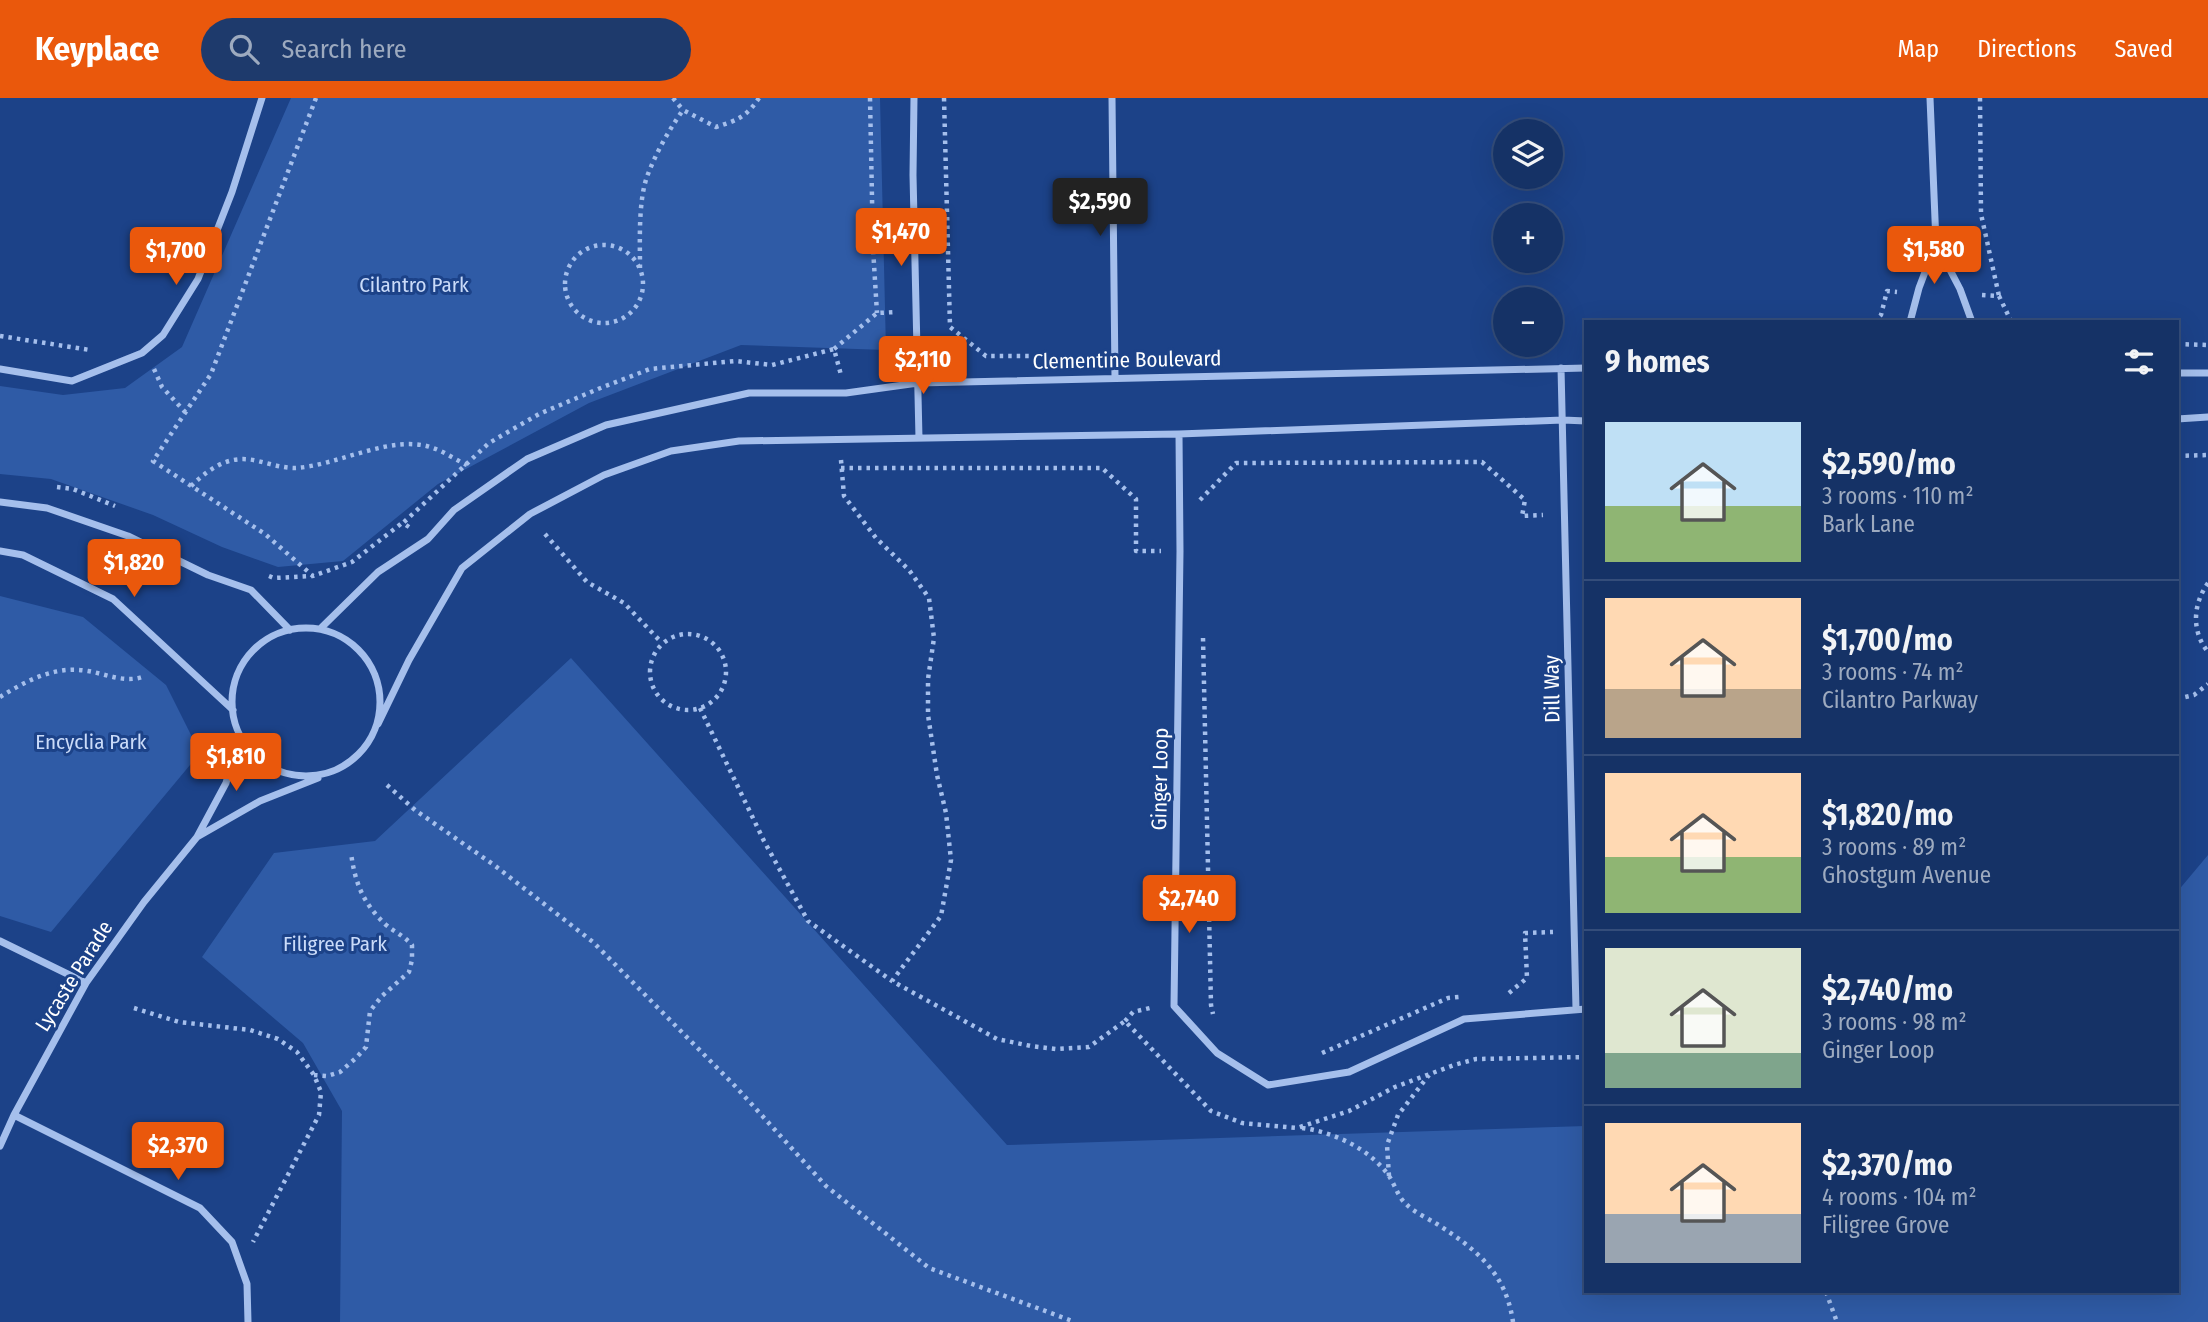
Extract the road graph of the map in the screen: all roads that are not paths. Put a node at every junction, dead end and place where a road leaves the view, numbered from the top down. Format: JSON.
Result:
{"nodes":[{"id":1,"x":262,"y":98,"type":"edge"},
{"id":2,"x":914,"y":98,"type":"edge"},
{"id":3,"x":1112,"y":98,"type":"edge"},
{"id":4,"x":1930,"y":98,"type":"edge"},
{"id":5,"x":1936,"y":243,"type":"junction"},
{"id":6,"x":1911,"y":320,"type":"edge"},
{"id":7,"x":1971,"y":320,"type":"edge"},
{"id":8,"x":1561,"y":368,"type":"junction"},
{"id":9,"x":1584,"y":368,"type":"edge"},
{"id":10,"x":0,"y":369,"type":"edge"},
{"id":11,"x":2179,"y":373,"type":"edge"},
{"id":12,"x":2208,"y":373,"type":"edge"},
{"id":13,"x":1115,"y":378,"type":"junction"},
{"id":14,"x":918,"y":383,"type":"junction"},
{"id":15,"x":2208,"y":417,"type":"edge"},
{"id":16,"x":2179,"y":419,"type":"edge"},
{"id":17,"x":1563,"y":420,"type":"junction"},
{"id":18,"x":1584,"y":421,"type":"edge"},
{"id":19,"x":1179,"y":434,"type":"junction"},
{"id":20,"x":919,"y":438,"type":"junction"},
{"id":21,"x":0,"y":502,"type":"edge"},
{"id":22,"x":0,"y":551,"type":"edge"},
{"id":23,"x":322,"y":627,"type":"junction"},
{"id":24,"x":290,"y":630,"type":"junction"},
{"id":25,"x":233,"y":710,"type":"junction"},
{"id":26,"x":378,"y":724,"type":"junction"},
{"id":27,"x":239,"y":735,"type":"junction"},
{"id":28,"x":325,"y":775,"type":"junction"},
{"id":29,"x":197,"y":837,"type":"junction"},
{"id":30,"x":0,"y":941,"type":"edge"},
{"id":31,"x":86,"y":983,"type":"junction"},
{"id":32,"x":1576,"y":1009,"type":"junction"},
{"id":33,"x":1584,"y":1009,"type":"edge"},
{"id":34,"x":14,"y":1115,"type":"junction"},
{"id":35,"x":0,"y":1146,"type":"edge"},
{"id":36,"x":248,"y":1322,"type":"edge"}],
"edges":[{"from":1,"to":10,"type":"street"},
{"from":2,"to":14,"type":"street"},
{"from":3,"to":13,"type":"street"},
{"from":4,"to":5,"type":"street"},
{"from":5,"to":6,"type":"street"},
{"from":5,"to":7,"type":"street"},
{"from":8,"to":9,"type":"street","name":"Clementine Boulevard"},
{"from":8,"to":13,"type":"street","name":"Clementine Boulevard"},
{"from":8,"to":17,"type":"street","name":"Dill Way"},
{"from":11,"to":12,"type":"street"},
{"from":13,"to":14,"type":"street","name":"Clementine Boulevard"},
{"from":14,"to":20,"type":"street"},
{"from":14,"to":23,"type":"street","name":"Clementine Boulevard"},
{"from":15,"to":16,"type":"street"},
{"from":17,"to":18,"type":"street"},
{"from":17,"to":19,"type":"street"},
{"from":17,"to":32,"type":"street","name":"Dill Way"},
{"from":19,"to":20,"type":"street"},
{"from":19,"to":32,"type":"street","name":"Ginger Loop"},
{"from":20,"to":26,"type":"street"},
{"from":21,"to":24,"type":"street"},
{"from":22,"to":25,"type":"street"},
{"from":23,"to":24,"type":"street"},
{"from":23,"to":26,"type":"street"},
{"from":24,"to":25,"type":"street"},
{"from":25,"to":27,"type":"street"},
{"from":26,"to":28,"type":"street"},
{"from":27,"to":28,"type":"street"},
{"from":27,"to":29,"type":"street","name":"Lycaste Parade"},
{"from":28,"to":29,"type":"street","name":"Lycaste Parade"},
{"from":29,"to":31,"type":"street","name":"Lycaste Parade"},
{"from":30,"to":31,"type":"street"},
{"from":31,"to":34,"type":"street","name":"Lycaste Parade"},
{"from":32,"to":33,"type":"street","name":"Ginger Loop"},
{"from":34,"to":35,"type":"street","name":"Lycaste Parade"},
{"from":34,"to":36,"type":"street"}]}
